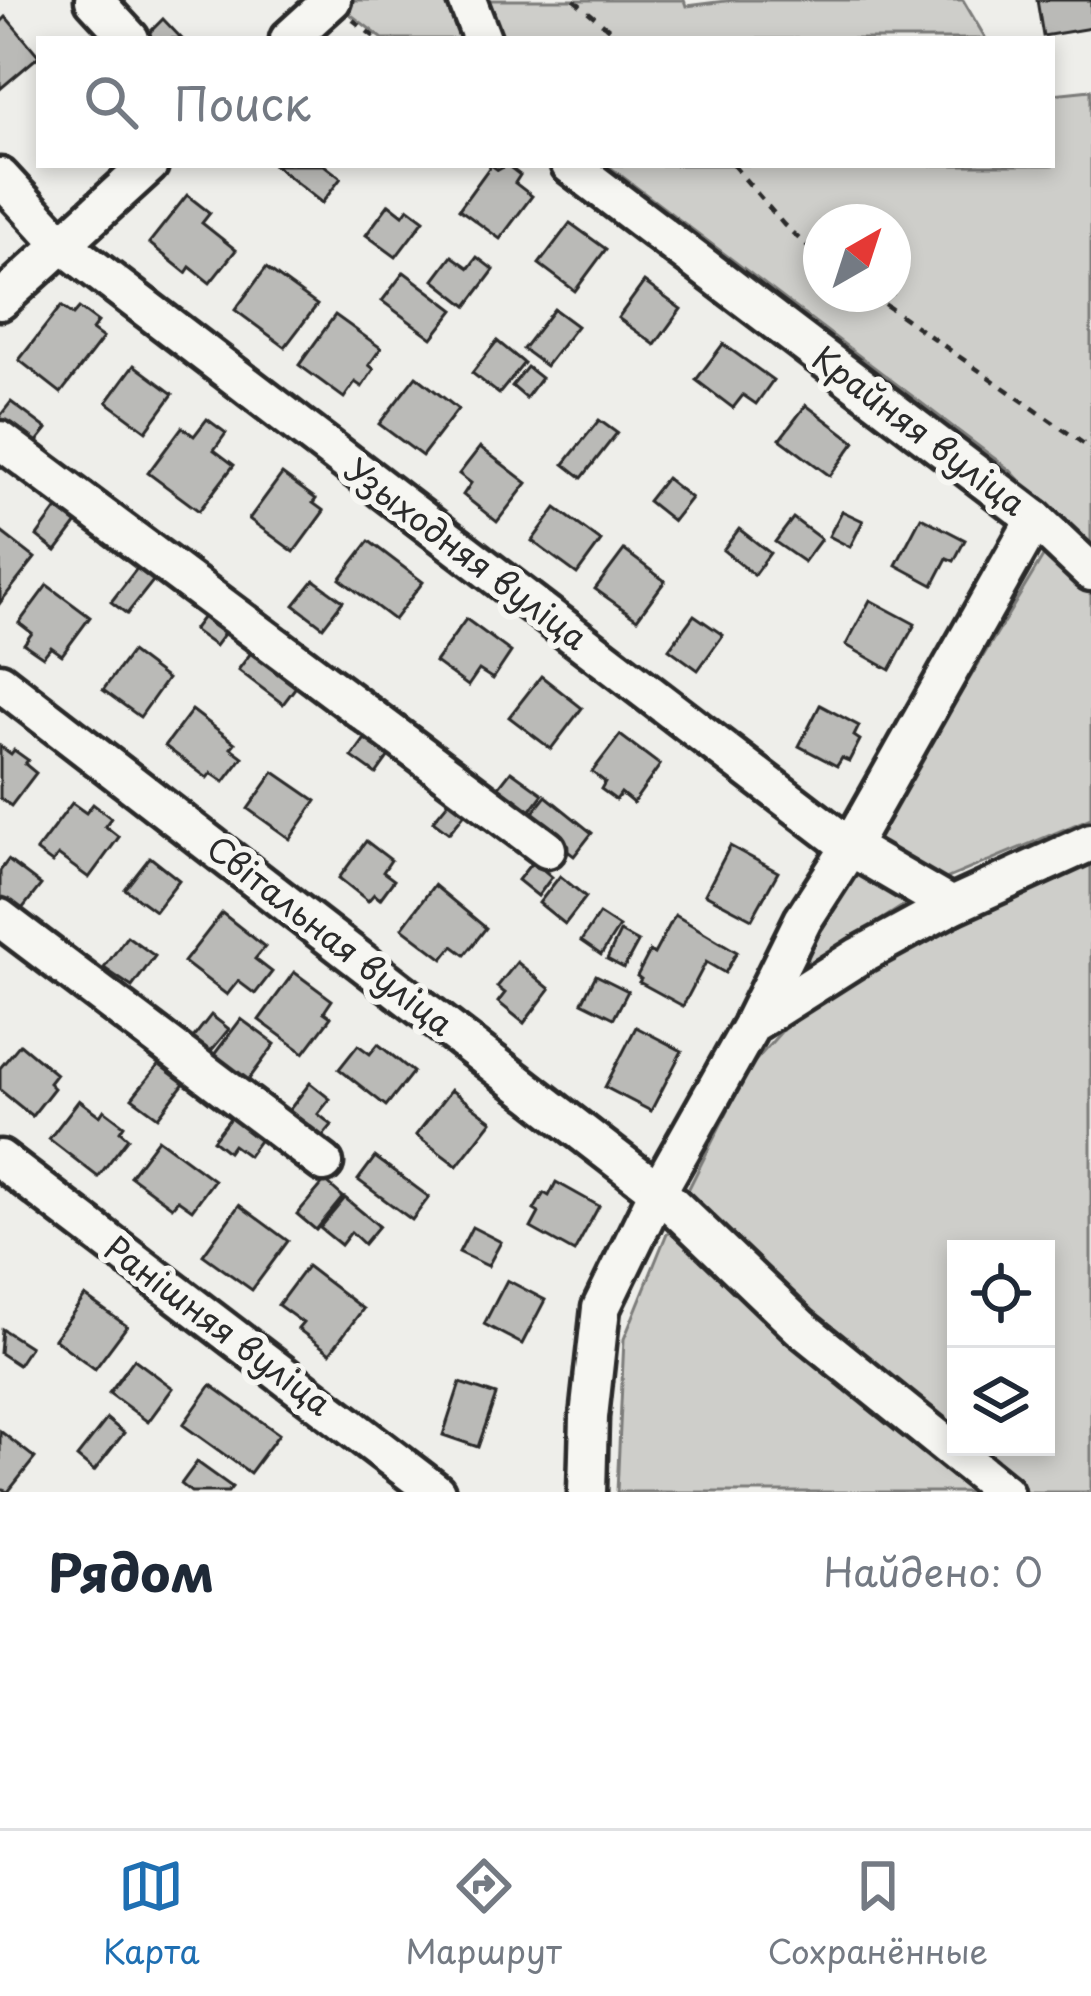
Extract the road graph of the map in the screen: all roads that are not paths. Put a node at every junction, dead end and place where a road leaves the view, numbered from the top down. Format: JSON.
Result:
{"nodes":[{"id":1,"x":94,"y":0,"type":"edge"},
{"id":2,"x":332,"y":0,"type":"edge"},
{"id":3,"x":467,"y":0,"type":"edge"},
{"id":4,"x":127,"y":36,"type":"edge"},
{"id":5,"x":292,"y":36,"type":"edge"},
{"id":6,"x":481,"y":36,"type":"edge"},
{"id":7,"x":146,"y":168,"type":"edge"},
{"id":8,"x":574,"y":168,"type":"edge"},
{"id":9,"x":0,"y":177,"type":"edge"},
{"id":10,"x":62,"y":244,"type":"junction"},
{"id":11,"x":0,"y":301,"type":"edge"},
{"id":12,"x":0,"y":440,"type":"edge"},
{"id":13,"x":1035,"y":519,"type":"junction"},
{"id":14,"x":1091,"y":572,"type":"edge"},
{"id":15,"x":0,"y":682,"type":"edge"},
{"id":16,"x":1091,"y":842,"type":"edge"},
{"id":17,"x":850,"y":848,"type":"junction"},
{"id":18,"x":547,"y":849,"type":"dead end"},
{"id":19,"x":951,"y":906,"type":"junction"},
{"id":20,"x":0,"y":918,"type":"edge"},
{"id":21,"x":752,"y":1024,"type":"junction"},
{"id":22,"x":0,"y":1159,"type":"edge"},
{"id":23,"x":324,"y":1163,"type":"dead end"},
{"id":24,"x":658,"y":1191,"type":"junction"},
{"id":25,"x":436,"y":1492,"type":"edge"},
{"id":26,"x":587,"y":1492,"type":"edge"},
{"id":27,"x":1004,"y":1492,"type":"edge"}],
"edges":[{"from":1,"to":4,"type":"street"},
{"from":2,"to":5,"type":"street"},
{"from":3,"to":6,"type":"street"},
{"from":7,"to":10,"type":"street"},
{"from":8,"to":13,"type":"street","name":"Крайняя вуліца"},
{"from":9,"to":10,"type":"street","name":"Узыходняя вуліца"},
{"from":10,"to":11,"type":"street"},
{"from":10,"to":17,"type":"street","name":"Узыходняя вуліца"},
{"from":12,"to":18,"type":"street"},
{"from":13,"to":14,"type":"street","name":"Крайняя вуліца"},
{"from":13,"to":17,"type":"street"},
{"from":15,"to":24,"type":"street","name":"Світальная вуліца"},
{"from":16,"to":19,"type":"street"},
{"from":17,"to":19,"type":"street","name":"Узыходняя вуліца"},
{"from":17,"to":21,"type":"street"},
{"from":19,"to":21,"type":"street"},
{"from":20,"to":23,"type":"street"},
{"from":21,"to":24,"type":"street"},
{"from":22,"to":25,"type":"street","name":"Ранішняя вуліца"},
{"from":24,"to":26,"type":"street"},
{"from":24,"to":27,"type":"street","name":"Світальная вуліца"}]}
